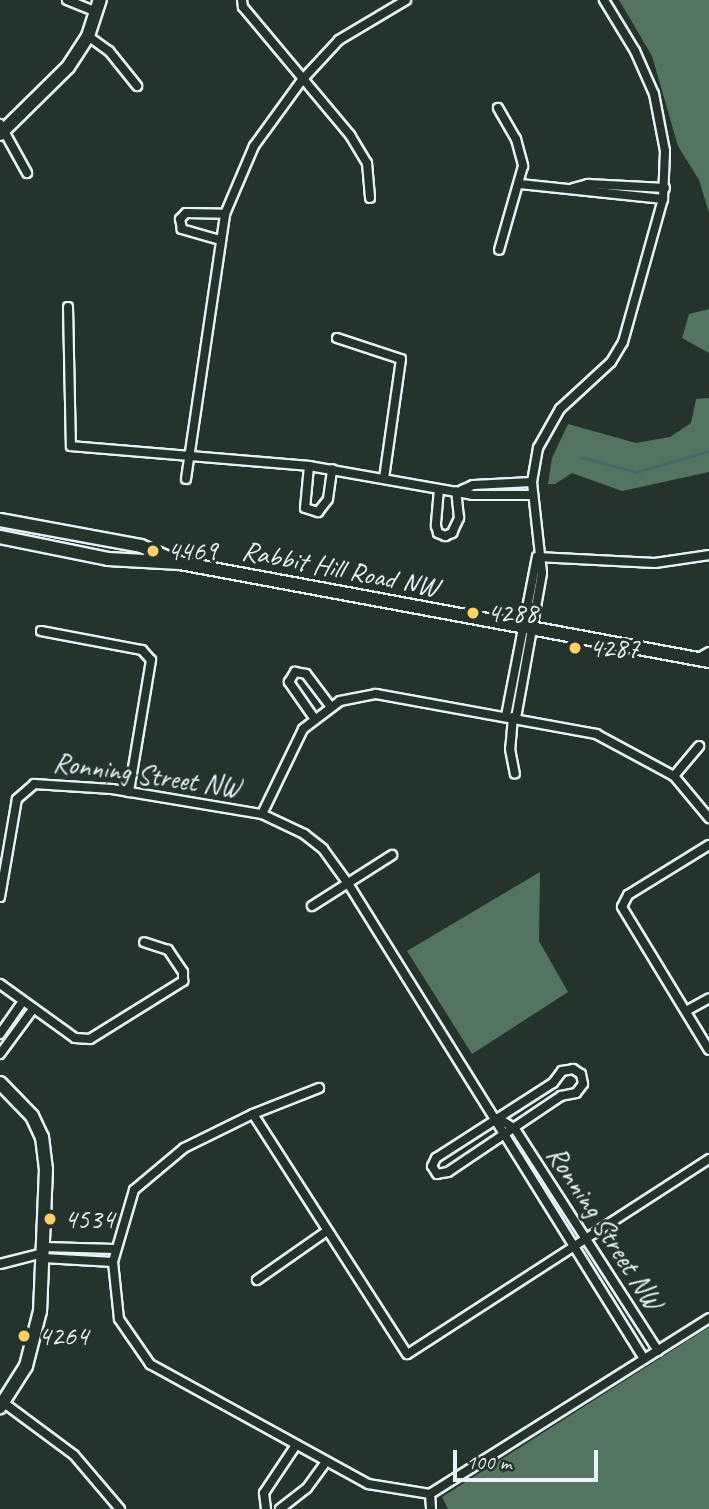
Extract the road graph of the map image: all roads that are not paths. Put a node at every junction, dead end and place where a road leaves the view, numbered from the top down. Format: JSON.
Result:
{"nodes":[{"id":1,"x":67,"y":0,"type":"edge"},
{"id":2,"x":242,"y":0,"type":"edge"},
{"id":3,"x":406,"y":0,"type":"edge"},
{"id":4,"x":604,"y":0,"type":"edge"},
{"id":5,"x":98,"y":6,"type":"edge"},
{"id":6,"x":88,"y":36,"type":"junction"},
{"id":7,"x":302,"y":80,"type":"junction"},
{"id":8,"x":137,"y":86,"type":"dead end"},
{"id":9,"x":498,"y":108,"type":"dead end"},
{"id":10,"x":1,"y":129,"type":"edge"},
{"id":11,"x":27,"y":173,"type":"dead end"},
{"id":12,"x":520,"y":184,"type":"junction"},
{"id":13,"x":573,"y":188,"type":"junction"},
{"id":14,"x":665,"y":188,"type":"junction"},
{"id":15,"x":370,"y":198,"type":"dead end"},
{"id":16,"x":663,"y":199,"type":"junction"},
{"id":17,"x":225,"y":214,"type":"junction"},
{"id":18,"x":220,"y":240,"type":"junction"},
{"id":19,"x":499,"y":250,"type":"dead end"},
{"id":20,"x":68,"y":307,"type":"dead end"},
{"id":21,"x":337,"y":338,"type":"dead end"},
{"id":22,"x":191,"y":456,"type":"junction"},
{"id":23,"x":309,"y":466,"type":"junction"},
{"id":24,"x":332,"y":469,"type":"junction"},
{"id":25,"x":186,"y":479,"type":"dead end"},
{"id":26,"x":384,"y":479,"type":"junction"},
{"id":27,"x":532,"y":482,"type":"junction"},
{"id":28,"x":439,"y":489,"type":"junction"},
{"id":29,"x":459,"y":490,"type":"junction"},
{"id":30,"x":533,"y":495,"type":"junction"},
{"id":31,"x":0,"y":520,"type":"edge"},
{"id":32,"x":0,"y":537,"type":"edge"},
{"id":33,"x":709,"y":555,"type":"edge"},
{"id":34,"x":537,"y":557,"type":"junction"},
{"id":35,"x":180,"y":563,"type":"junction"},
{"id":36,"x":526,"y":630,"type":"junction"},
{"id":37,"x":41,"y":631,"type":"dead end"},
{"id":38,"x":709,"y":652,"type":"edge"},
{"id":39,"x":703,"y":660,"type":"edge"},
{"id":40,"x":330,"y":706,"type":"junction"},
{"id":41,"x":512,"y":717,"type":"junction"},
{"id":42,"x":314,"y":718,"type":"junction"},
{"id":43,"x":699,"y":746,"type":"dead end"},
{"id":44,"x":515,"y":774,"type":"dead end"},
{"id":45,"x":674,"y":776,"type":"junction"},
{"id":46,"x":129,"y":792,"type":"junction"},
{"id":47,"x":262,"y":814,"type":"junction"},
{"id":48,"x":709,"y":818,"type":"edge"},
{"id":49,"x":709,"y":845,"type":"edge"},
{"id":50,"x":392,"y":855,"type":"dead end"},
{"id":51,"x":349,"y":885,"type":"junction"},
{"id":52,"x":0,"y":897,"type":"edge"},
{"id":53,"x":312,"y":906,"type":"dead end"},
{"id":54,"x":144,"y":942,"type":"dead end"},
{"id":55,"x":0,"y":984,"type":"edge"},
{"id":56,"x":709,"y":998,"type":"edge"},
{"id":57,"x":23,"y":1001,"type":"junction"},
{"id":58,"x":33,"y":1009,"type":"junction"},
{"id":59,"x":686,"y":1011,"type":"junction"},
{"id":60,"x":0,"y":1034,"type":"edge"},
{"id":61,"x":709,"y":1050,"type":"edge"},
{"id":62,"x":0,"y":1054,"type":"edge"},
{"id":63,"x":0,"y":1083,"type":"edge"},
{"id":64,"x":319,"y":1088,"type":"dead end"},
{"id":65,"x":253,"y":1114,"type":"junction"},
{"id":66,"x":498,"y":1118,"type":"junction"},
{"id":67,"x":515,"y":1129,"type":"junction"},
{"id":68,"x":504,"y":1136,"type":"junction"},
{"id":69,"x":709,"y":1159,"type":"edge"},
{"id":70,"x":327,"y":1231,"type":"junction"},
{"id":71,"x":587,"y":1240,"type":"junction"},
{"id":72,"x":576,"y":1247,"type":"junction"},
{"id":73,"x":115,"y":1249,"type":"junction"},
{"id":74,"x":43,"y":1253,"type":"junction"},
{"id":75,"x":113,"y":1262,"type":"junction"},
{"id":76,"x":0,"y":1264,"type":"edge"},
{"id":77,"x":257,"y":1280,"type":"dead end"},
{"id":78,"x":709,"y":1318,"type":"edge"},
{"id":79,"x":657,"y":1351,"type":"junction"},
{"id":80,"x":644,"y":1359,"type":"junction"},
{"id":81,"x":2,"y":1405,"type":"edge"},
{"id":82,"x":296,"y":1445,"type":"junction"},
{"id":83,"x":325,"y":1463,"type":"junction"},
{"id":84,"x":430,"y":1494,"type":"junction"},
{"id":85,"x":120,"y":1509,"type":"edge"},
{"id":86,"x":266,"y":1509,"type":"edge"},
{"id":87,"x":280,"y":1509,"type":"edge"},
{"id":88,"x":432,"y":1509,"type":"edge"}],
"edges":[{"from":1,"to":5,"type":"street"},
{"from":2,"to":7,"type":"street"},
{"from":3,"to":7,"type":"street"},
{"from":4,"to":14,"type":"street"},
{"from":5,"to":6,"type":"street"},
{"from":6,"to":8,"type":"street"},
{"from":6,"to":10,"type":"street"},
{"from":7,"to":15,"type":"street"},
{"from":7,"to":17,"type":"street"},
{"from":9,"to":12,"type":"street"},
{"from":10,"to":11,"type":"street"},
{"from":12,"to":13,"type":"street"},
{"from":12,"to":19,"type":"street"},
{"from":13,"to":14,"type":"street"},
{"from":13,"to":16,"type":"street"},
{"from":14,"to":16,"type":"street"},
{"from":16,"to":27,"type":"street"},
{"from":17,"to":18,"type":"street"},
{"from":17,"to":18,"type":"street"},
{"from":18,"to":22,"type":"street"},
{"from":20,"to":22,"type":"street"},
{"from":21,"to":26,"type":"street"},
{"from":22,"to":23,"type":"street"},
{"from":22,"to":25,"type":"street"},
{"from":23,"to":24,"type":"street"},
{"from":23,"to":24,"type":"street"},
{"from":24,"to":26,"type":"street"},
{"from":26,"to":28,"type":"street"},
{"from":27,"to":29,"type":"street"},
{"from":27,"to":30,"type":"street"},
{"from":28,"to":29,"type":"street"},
{"from":28,"to":29,"type":"street"},
{"from":29,"to":30,"type":"street"},
{"from":30,"to":34,"type":"street"},
{"from":31,"to":35,"type":"street","name":"Rabbit Hill Road NW"},
{"from":32,"to":35,"type":"street","name":"Rabbit Hill Road NW"},
{"from":33,"to":34,"type":"street"},
{"from":34,"to":36,"type":"street"},
{"from":35,"to":36,"type":"street","name":"Rabbit Hill Road NW"},
{"from":36,"to":39,"type":"street","name":"Rabbit Hill Road NW"},
{"from":36,"to":41,"type":"street"},
{"from":37,"to":46,"type":"street"},
{"from":38,"to":39,"type":"street","name":"Rabbit Hill Road NW"},
{"from":40,"to":41,"type":"street"},
{"from":40,"to":42,"type":"street"},
{"from":40,"to":42,"type":"street"},
{"from":41,"to":44,"type":"street"},
{"from":41,"to":45,"type":"street"},
{"from":42,"to":47,"type":"street"},
{"from":43,"to":45,"type":"street"},
{"from":45,"to":48,"type":"street"},
{"from":46,"to":47,"type":"street","name":"Ronning Street NW"},
{"from":46,"to":52,"type":"street","name":"Ronning Street NW"},
{"from":47,"to":51,"type":"street","name":"Ronning Street NW"},
{"from":49,"to":59,"type":"street"},
{"from":50,"to":51,"type":"street"},
{"from":51,"to":53,"type":"street"},
{"from":51,"to":66,"type":"street","name":"Ronning Street NW"},
{"from":54,"to":58,"type":"street"},
{"from":55,"to":57,"type":"street"},
{"from":56,"to":59,"type":"street"},
{"from":57,"to":58,"type":"street"},
{"from":57,"to":60,"type":"street"},
{"from":58,"to":62,"type":"street"},
{"from":59,"to":61,"type":"street"},
{"from":63,"to":74,"type":"street"},
{"from":64,"to":65,"type":"street"},
{"from":65,"to":70,"type":"street"},
{"from":65,"to":73,"type":"street"},
{"from":66,"to":67,"type":"street","name":"Ronning Street NW"},
{"from":66,"to":67,"type":"street","name":"Ronning Street NW"},
{"from":66,"to":68,"type":"street","name":"Ronning Street NW"},
{"from":66,"to":68,"type":"street","name":"Ronning Street NW"},
{"from":67,"to":68,"type":"street","name":"Ronning Street NW"},
{"from":67,"to":71,"type":"street","name":"Ronning Street NW"},
{"from":68,"to":72,"type":"street","name":"Ronning Street NW"},
{"from":69,"to":71,"type":"street"},
{"from":70,"to":72,"type":"street"},
{"from":70,"to":77,"type":"street"},
{"from":71,"to":72,"type":"street"},
{"from":71,"to":79,"type":"street","name":"Ronning Street NW"},
{"from":72,"to":80,"type":"street","name":"Ronning Street NW"},
{"from":73,"to":74,"type":"street"},
{"from":73,"to":75,"type":"street"},
{"from":74,"to":75,"type":"street"},
{"from":74,"to":76,"type":"street"},
{"from":74,"to":81,"type":"street"},
{"from":75,"to":82,"type":"street"},
{"from":78,"to":79,"type":"street"},
{"from":79,"to":80,"type":"street"},
{"from":80,"to":84,"type":"street"},
{"from":81,"to":85,"type":"street"},
{"from":82,"to":83,"type":"street"},
{"from":82,"to":86,"type":"street"},
{"from":83,"to":84,"type":"street"},
{"from":83,"to":87,"type":"street"},
{"from":84,"to":88,"type":"street"}]}
